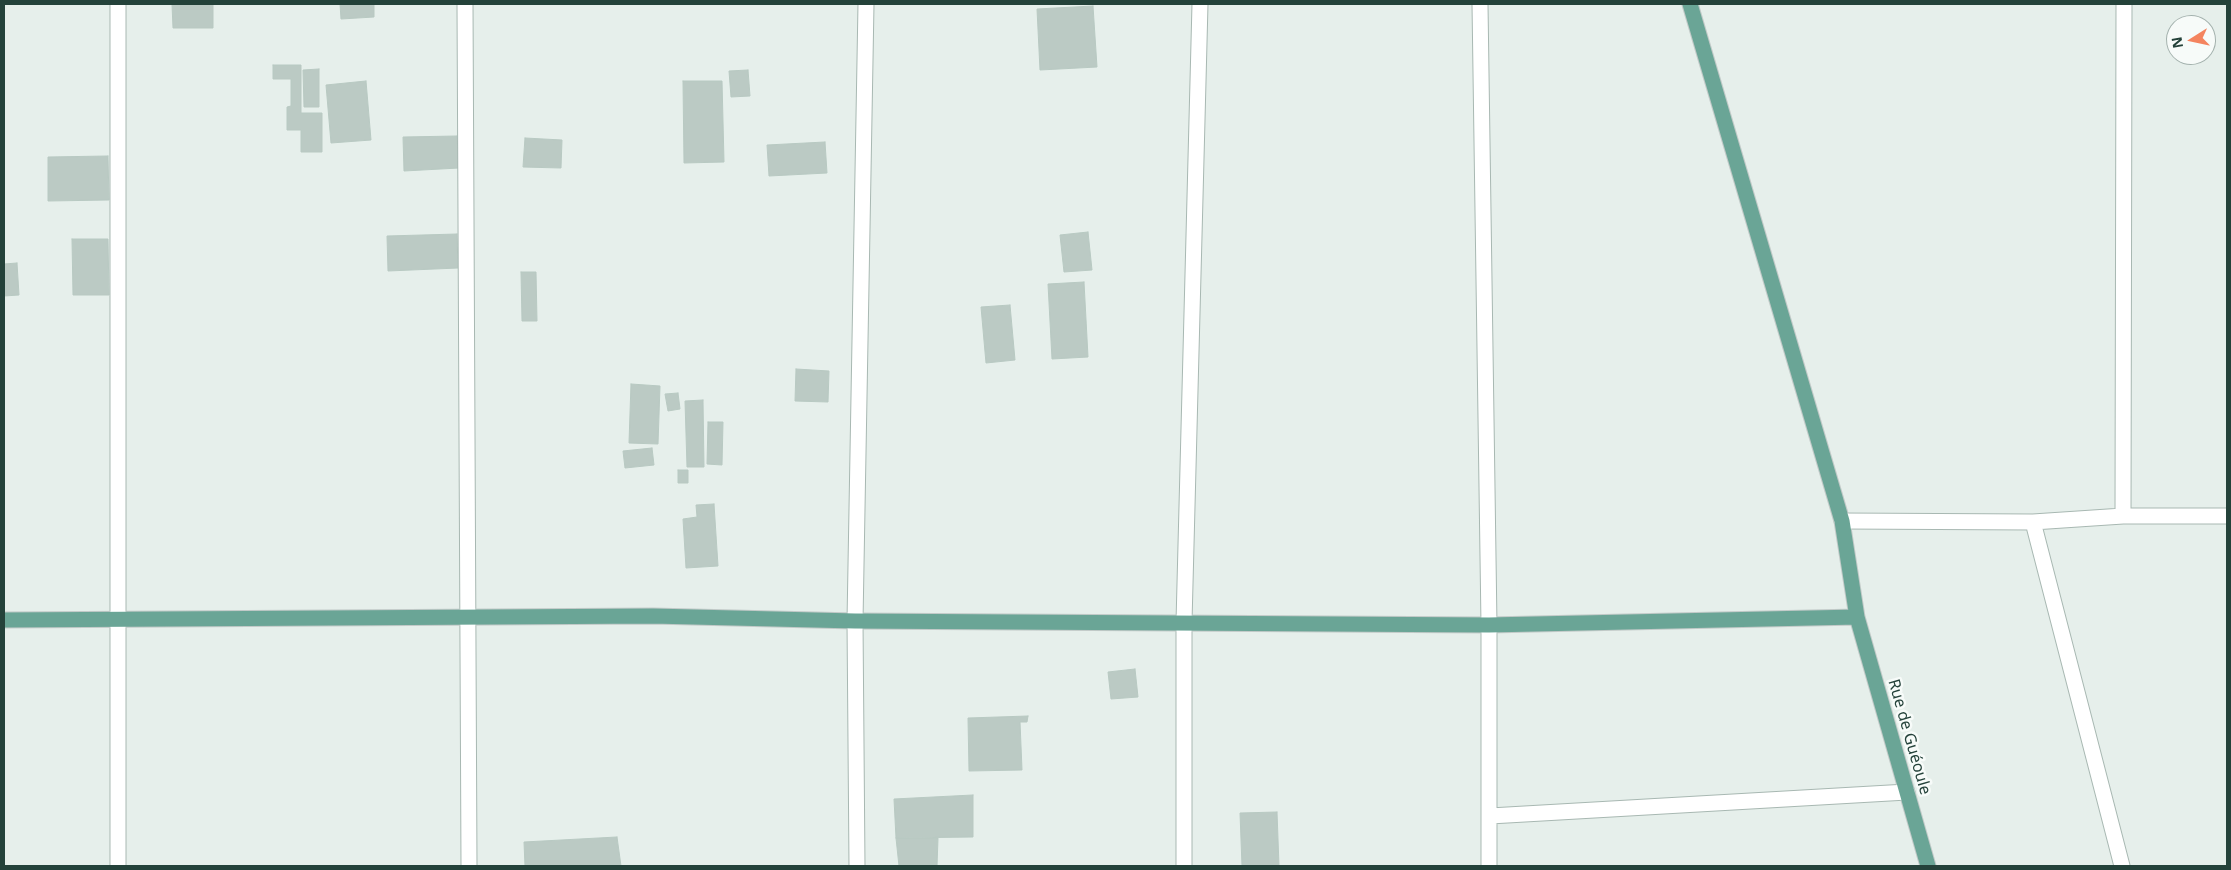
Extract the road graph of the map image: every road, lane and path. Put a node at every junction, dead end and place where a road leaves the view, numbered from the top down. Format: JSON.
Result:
{"nodes":[{"id":1,"x":118,"y":4,"type":"edge"},
{"id":2,"x":465,"y":4,"type":"edge"},
{"id":3,"x":866,"y":4,"type":"edge"},
{"id":4,"x":1200,"y":4,"type":"edge"},
{"id":5,"x":1480,"y":4,"type":"edge"},
{"id":6,"x":1690,"y":4,"type":"edge"},
{"id":7,"x":2124,"y":4,"type":"edge"},
{"id":8,"x":2123,"y":516,"type":"junction"},
{"id":9,"x":2227,"y":516,"type":"edge"},
{"id":10,"x":1842,"y":521,"type":"junction"},
{"id":11,"x":2033,"y":522,"type":"junction"},
{"id":12,"x":468,"y":616,"type":"junction"},
{"id":13,"x":1857,"y":617,"type":"junction"},
{"id":14,"x":4,"y":620,"type":"edge"},
{"id":15,"x":118,"y":620,"type":"junction"},
{"id":16,"x":855,"y":621,"type":"junction"},
{"id":17,"x":1184,"y":622,"type":"junction"},
{"id":18,"x":1489,"y":625,"type":"junction"},
{"id":19,"x":1907,"y":792,"type":"junction"},
{"id":20,"x":1490,"y":816,"type":"junction"},
{"id":21,"x":118,"y":866,"type":"edge"},
{"id":22,"x":469,"y":866,"type":"edge"},
{"id":23,"x":857,"y":866,"type":"edge"},
{"id":24,"x":1184,"y":866,"type":"edge"},
{"id":25,"x":1489,"y":866,"type":"edge"},
{"id":26,"x":1928,"y":866,"type":"edge"},
{"id":27,"x":2122,"y":866,"type":"edge"}],
"edges":[{"from":1,"to":15,"type":"street"},
{"from":2,"to":12,"type":"street"},
{"from":3,"to":16,"type":"street"},
{"from":4,"to":17,"type":"street"},
{"from":5,"to":18,"type":"street"},
{"from":6,"to":10,"type":"main road","name":"Rue de Guéoule"},
{"from":7,"to":8,"type":"street"},
{"from":8,"to":9,"type":"street"},
{"from":8,"to":11,"type":"street"},
{"from":10,"to":11,"type":"street"},
{"from":10,"to":13,"type":"main road","name":"Rue de Guéoule"},
{"from":11,"to":27,"type":"street"},
{"from":12,"to":15,"type":"main road"},
{"from":12,"to":16,"type":"main road"},
{"from":12,"to":22,"type":"street"},
{"from":13,"to":18,"type":"main road"},
{"from":13,"to":19,"type":"main road","name":"Rue de Guéoule"},
{"from":14,"to":15,"type":"main road"},
{"from":15,"to":21,"type":"street"},
{"from":16,"to":17,"type":"main road"},
{"from":16,"to":23,"type":"street"},
{"from":17,"to":18,"type":"main road"},
{"from":17,"to":24,"type":"street"},
{"from":18,"to":20,"type":"street"},
{"from":19,"to":20,"type":"street"},
{"from":19,"to":26,"type":"main road","name":"Rue de Guéoule"},
{"from":20,"to":25,"type":"street"}]}
